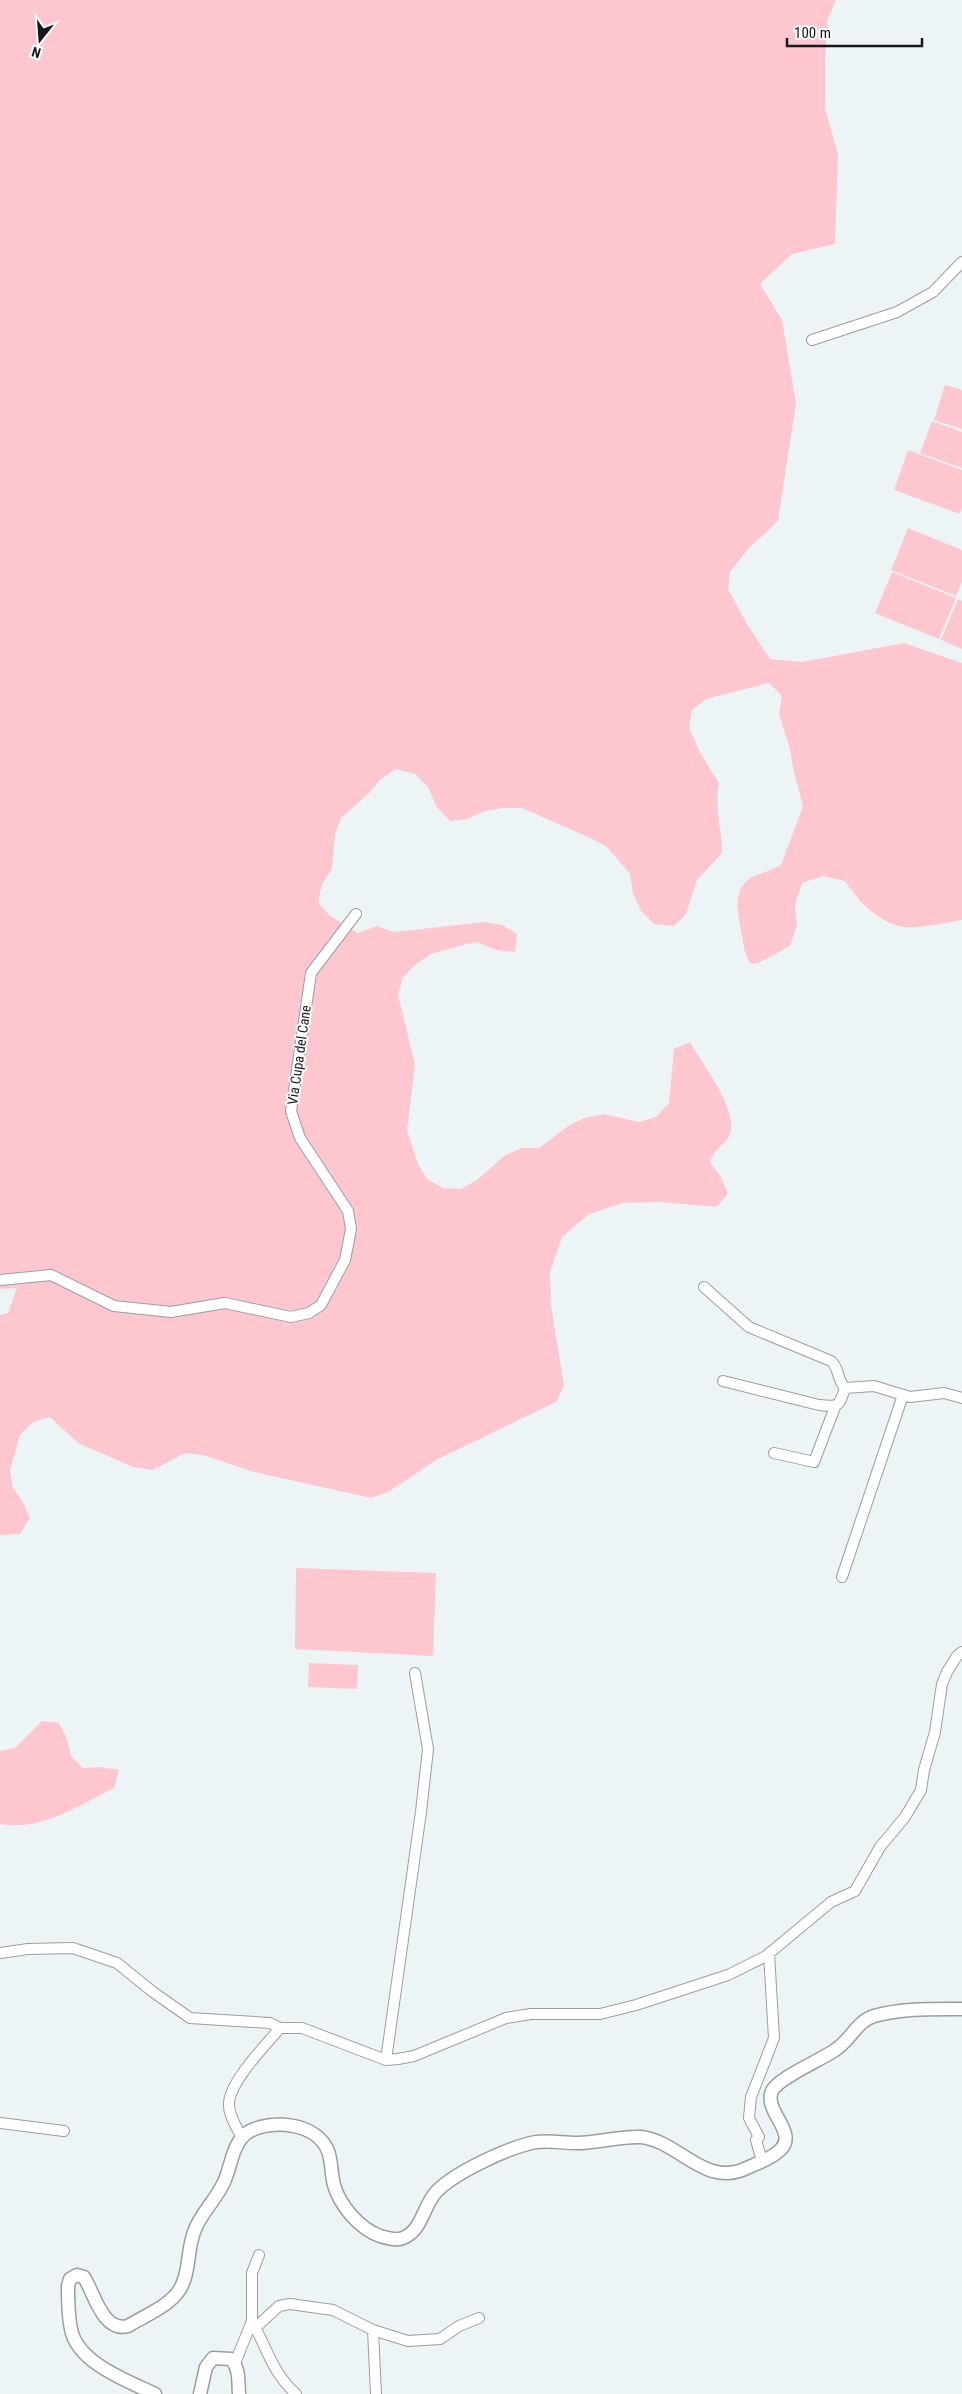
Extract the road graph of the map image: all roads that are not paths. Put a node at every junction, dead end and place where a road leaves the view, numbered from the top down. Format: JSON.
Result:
{"nodes":[{"id":1,"x":962,"y":262,"type":"edge"},
{"id":2,"x":812,"y":340,"type":"dead end"},
{"id":3,"x":356,"y":914,"type":"dead end"},
{"id":4,"x":0,"y":1280,"type":"edge"},
{"id":5,"x":704,"y":1287,"type":"dead end"},
{"id":6,"x":723,"y":1381,"type":"dead end"},
{"id":7,"x":845,"y":1388,"type":"junction"},
{"id":8,"x":903,"y":1395,"type":"junction"},
{"id":9,"x":962,"y":1398,"type":"edge"},
{"id":10,"x":835,"y":1407,"type":"junction"},
{"id":11,"x":774,"y":1453,"type":"dead end"},
{"id":12,"x":842,"y":1577,"type":"dead end"},
{"id":13,"x":962,"y":1652,"type":"edge"},
{"id":14,"x":415,"y":1673,"type":"dead end"},
{"id":15,"x":0,"y":1953,"type":"edge"},
{"id":16,"x":770,"y":1953,"type":"junction"},
{"id":17,"x":962,"y":2009,"type":"edge"},
{"id":18,"x":280,"y":2028,"type":"junction"},
{"id":19,"x":386,"y":2060,"type":"junction"},
{"id":20,"x":0,"y":2123,"type":"edge"},
{"id":21,"x":64,"y":2131,"type":"dead end"},
{"id":22,"x":242,"y":2138,"type":"junction"},
{"id":23,"x":762,"y":2161,"type":"junction"},
{"id":24,"x":260,"y":2255,"type":"dead end"},
{"id":25,"x":479,"y":2318,"type":"dead end"},
{"id":26,"x":254,"y":2324,"type":"junction"},
{"id":27,"x":373,"y":2330,"type":"junction"},
{"id":28,"x":235,"y":2363,"type":"junction"},
{"id":29,"x":155,"y":2394,"type":"edge"},
{"id":30,"x":200,"y":2394,"type":"edge"},
{"id":31,"x":238,"y":2394,"type":"edge"},
{"id":32,"x":296,"y":2394,"type":"edge"},
{"id":33,"x":376,"y":2394,"type":"edge"}],
"edges":[{"from":1,"to":2,"type":"street"},
{"from":3,"to":4,"type":"street","name":"Via Cupa del Cane"},
{"from":5,"to":7,"type":"street"},
{"from":6,"to":10,"type":"street"},
{"from":7,"to":8,"type":"street"},
{"from":7,"to":10,"type":"street"},
{"from":8,"to":9,"type":"street"},
{"from":8,"to":12,"type":"street"},
{"from":10,"to":11,"type":"street"},
{"from":13,"to":16,"type":"street"},
{"from":14,"to":19,"type":"street"},
{"from":15,"to":18,"type":"street"},
{"from":16,"to":19,"type":"street"},
{"from":16,"to":23,"type":"street"},
{"from":17,"to":23,"type":"street"},
{"from":18,"to":19,"type":"street"},
{"from":18,"to":22,"type":"street"},
{"from":20,"to":21,"type":"street"},
{"from":22,"to":23,"type":"street"},
{"from":22,"to":29,"type":"street"},
{"from":24,"to":26,"type":"street"},
{"from":25,"to":27,"type":"street"},
{"from":26,"to":27,"type":"street"},
{"from":26,"to":28,"type":"street"},
{"from":26,"to":32,"type":"street"},
{"from":27,"to":33,"type":"street"},
{"from":28,"to":30,"type":"street"},
{"from":28,"to":31,"type":"street"}]}
